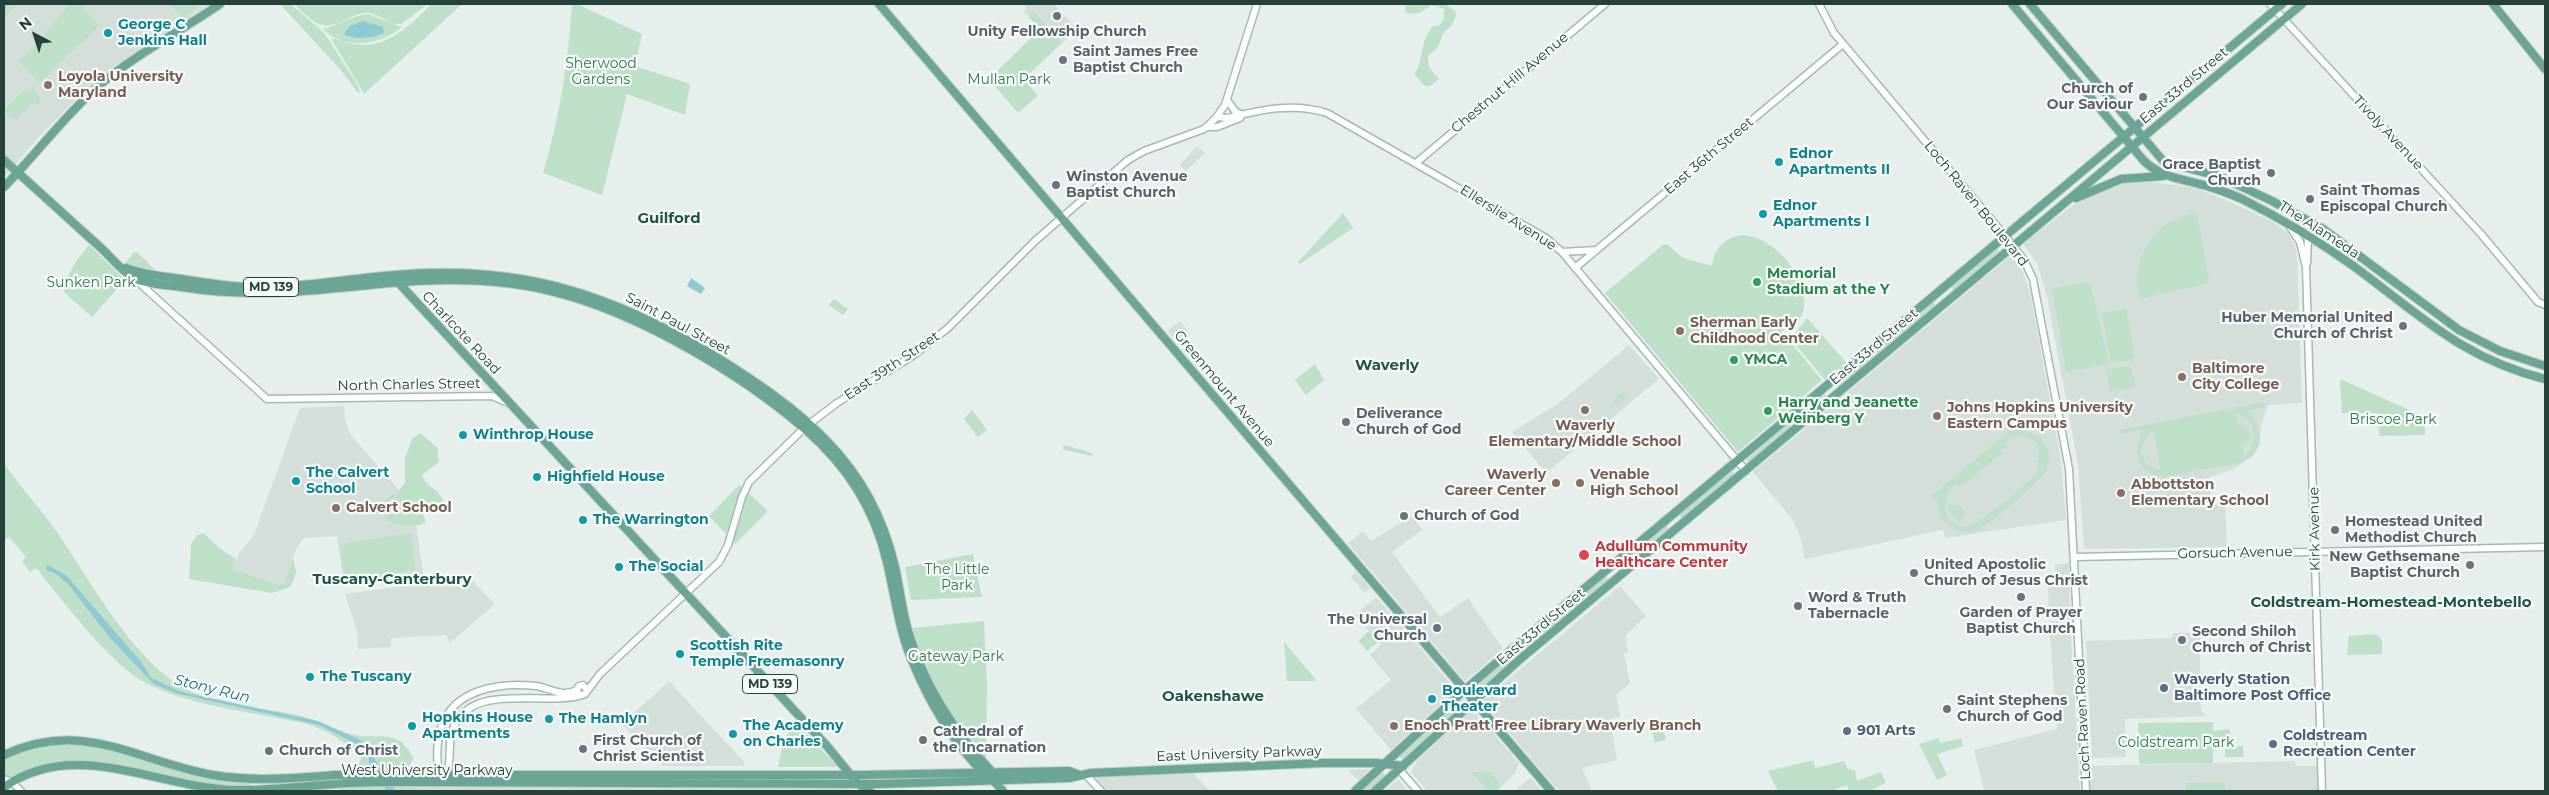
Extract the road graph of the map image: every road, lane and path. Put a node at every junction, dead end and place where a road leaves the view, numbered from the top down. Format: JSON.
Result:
{"nodes":[{"id":1,"x":220,"y":4,"type":"edge"},
{"id":2,"x":879,"y":4,"type":"edge"},
{"id":3,"x":1257,"y":4,"type":"edge"},
{"id":4,"x":1605,"y":4,"type":"edge"},
{"id":5,"x":1819,"y":4,"type":"edge"},
{"id":6,"x":2012,"y":4,"type":"edge"},
{"id":7,"x":2030,"y":4,"type":"edge"},
{"id":8,"x":2282,"y":4,"type":"edge"},
{"id":9,"x":2302,"y":4,"type":"edge"},
{"id":10,"x":2492,"y":4,"type":"edge"},
{"id":11,"x":2273,"y":7,"type":"edge"},
{"id":12,"x":2283,"y":19,"type":"junction"},
{"id":13,"x":1843,"y":44,"type":"junction"},
{"id":14,"x":2545,"y":68,"type":"edge"},
{"id":15,"x":1227,"y":100,"type":"junction"},
{"id":16,"x":1243,"y":116,"type":"junction"},
{"id":17,"x":1218,"y":117,"type":"junction"},
{"id":18,"x":2134,"y":127,"type":"junction"},
{"id":19,"x":1205,"y":128,"type":"junction"},
{"id":20,"x":2124,"y":137,"type":"junction"},
{"id":21,"x":2143,"y":138,"type":"junction"},
{"id":22,"x":2132,"y":147,"type":"junction"},
{"id":23,"x":4,"y":160,"type":"edge"},
{"id":24,"x":1416,"y":163,"type":"junction"},
{"id":25,"x":18,"y":172,"type":"junction"},
{"id":26,"x":2166,"y":176,"type":"junction"},
{"id":27,"x":4,"y":187,"type":"edge"},
{"id":28,"x":2059,"y":208,"type":"junction"},
{"id":29,"x":2299,"y":216,"type":"junction"},
{"id":30,"x":1061,"y":218,"type":"junction"},
{"id":31,"x":2280,"y":219,"type":"junction"},
{"id":32,"x":2308,"y":235,"type":"junction"},
{"id":33,"x":2005,"y":236,"type":"junction"},
{"id":34,"x":2316,"y":241,"type":"junction"},
{"id":35,"x":2014,"y":247,"type":"junction"},
{"id":36,"x":1597,"y":250,"type":"junction"},
{"id":37,"x":1562,"y":252,"type":"junction"},
{"id":38,"x":2309,"y":253,"type":"junction"},
{"id":39,"x":119,"y":265,"type":"junction"},
{"id":40,"x":2306,"y":267,"type":"junction"},
{"id":41,"x":1575,"y":268,"type":"junction"},
{"id":42,"x":392,"y":275,"type":"junction"},
{"id":43,"x":134,"y":278,"type":"junction"},
{"id":44,"x":398,"y":282,"type":"junction"},
{"id":45,"x":277,"y":291,"type":"junction"},
{"id":46,"x":2545,"y":305,"type":"edge"},
{"id":47,"x":2545,"y":366,"type":"edge"},
{"id":48,"x":2545,"y":379,"type":"edge"},
{"id":49,"x":495,"y":387,"type":"junction"},
{"id":50,"x":463,"y":397,"type":"junction"},
{"id":51,"x":513,"y":407,"type":"junction"},
{"id":52,"x":807,"y":426,"type":"junction"},
{"id":53,"x":1737,"y":461,"type":"junction"},
{"id":54,"x":1746,"y":472,"type":"junction"},
{"id":55,"x":2545,"y":547,"type":"edge"},
{"id":56,"x":2315,"y":552,"type":"junction"},
{"id":57,"x":2075,"y":557,"type":"junction"},
{"id":58,"x":687,"y":594,"type":"junction"},
{"id":59,"x":1464,"y":690,"type":"junction"},
{"id":60,"x":475,"y":692,"type":"junction"},
{"id":61,"x":579,"y":693,"type":"junction"},
{"id":62,"x":1473,"y":701,"type":"junction"},
{"id":63,"x":479,"y":704,"type":"junction"},
{"id":64,"x":4,"y":755,"type":"edge"},
{"id":65,"x":1385,"y":763,"type":"junction"},
{"id":66,"x":1399,"y":767,"type":"junction"},
{"id":67,"x":984,"y":773,"type":"junction"},
{"id":68,"x":444,"y":774,"type":"junction"},
{"id":69,"x":1085,"y":774,"type":"junction"},
{"id":70,"x":852,"y":775,"type":"junction"},
{"id":71,"x":994,"y":777,"type":"junction"},
{"id":72,"x":298,"y":778,"type":"junction"},
{"id":73,"x":408,"y":778,"type":"junction"},
{"id":74,"x":348,"y":779,"type":"junction"},
{"id":75,"x":8,"y":780,"type":"edge"},
{"id":76,"x":444,"y":783,"type":"junction"},
{"id":77,"x":4,"y":787,"type":"edge"},
{"id":78,"x":859,"y":788,"type":"edge"},
{"id":79,"x":262,"y":790,"type":"edge"},
{"id":80,"x":21,"y":791,"type":"edge"},
{"id":81,"x":870,"y":791,"type":"edge"},
{"id":82,"x":1003,"y":791,"type":"edge"},
{"id":83,"x":1101,"y":791,"type":"edge"},
{"id":84,"x":1355,"y":791,"type":"edge"},
{"id":85,"x":1375,"y":791,"type":"edge"},
{"id":86,"x":1418,"y":791,"type":"edge"},
{"id":87,"x":1551,"y":791,"type":"edge"},
{"id":88,"x":2086,"y":791,"type":"edge"},
{"id":89,"x":2322,"y":791,"type":"edge"}],
"edges":[{"from":1,"to":25,"type":"main road"},
{"from":2,"to":30,"type":"main road","name":"Greenmount Avenue"},
{"from":3,"to":15,"type":"street"},
{"from":4,"to":24,"type":"street","name":"Chestnut Hill Avenue"},
{"from":5,"to":13,"type":"street","name":"Loch Raven Boulevard"},
{"from":6,"to":20,"type":"main road","name":"The Alameda"},
{"from":7,"to":18,"type":"main road","name":"The Alameda"},
{"from":8,"to":11,"type":"main road","name":"East 33rd Street"},
{"from":9,"to":12,"type":"main road","name":"East 33rd Street"},
{"from":10,"to":14,"type":"main road"},
{"from":11,"to":12,"type":"street","name":"Tivoly Avenue"},
{"from":11,"to":18,"type":"main road","name":"East 33rd Street"},
{"from":12,"to":21,"type":"main road","name":"East 33rd Street"},
{"from":12,"to":46,"type":"street","name":"Tivoly Avenue"},
{"from":13,"to":33,"type":"street","name":"Loch Raven Boulevard"},
{"from":13,"to":36,"type":"street","name":"East 36th Street"},
{"from":15,"to":16,"type":"street"},
{"from":15,"to":17,"type":"street"},
{"from":16,"to":17,"type":"street","name":"Ellerslie Avenue"},
{"from":16,"to":19,"type":"street"},
{"from":16,"to":24,"type":"street","name":"Ellerslie Avenue"},
{"from":17,"to":19,"type":"street"},
{"from":18,"to":20,"type":"main road","name":"East 33rd Street"},
{"from":18,"to":21,"type":"main road","name":"The Alameda"},
{"from":19,"to":30,"type":"street","name":"East 39th Street"},
{"from":20,"to":22,"type":"main road","name":"The Alameda"},
{"from":20,"to":33,"type":"main road","name":"East 33rd Street"},
{"from":21,"to":22,"type":"main road","name":"East 33rd Street"},
{"from":21,"to":29,"type":"main road","name":"The Alameda"},
{"from":22,"to":26,"type":"main road","name":"The Alameda"},
{"from":22,"to":28,"type":"main road","name":"East 33rd Street"},
{"from":23,"to":25,"type":"main road","name":"North Charles Street","number":"MD 139"},
{"from":24,"to":37,"type":"street","name":"Ellerslie Avenue"},
{"from":25,"to":27,"type":"main road"},
{"from":25,"to":39,"type":"main road","name":"North Charles Street","number":"MD 139"},
{"from":26,"to":28,"type":"main road"},
{"from":26,"to":31,"type":"main road","name":"The Alameda"},
{"from":28,"to":35,"type":"main road","name":"East 33rd Street"},
{"from":29,"to":32,"type":"main road"},
{"from":29,"to":47,"type":"main road","name":"The Alameda"},
{"from":30,"to":52,"type":"street","name":"East 39th Street"},
{"from":30,"to":59,"type":"main road","name":"Greenmount Avenue"},
{"from":31,"to":32,"type":"main road","name":"The Alameda"},
{"from":31,"to":40,"type":"street","name":"Kirk Avenue"},
{"from":32,"to":34,"type":"main road","name":"The Alameda"},
{"from":32,"to":38,"type":"street","name":"Kirk Avenue"},
{"from":33,"to":35,"type":"street","name":"Loch Raven Boulevard"},
{"from":33,"to":53,"type":"main road","name":"East 33rd Street"},
{"from":34,"to":38,"type":"street","name":"Kirk Avenue"},
{"from":34,"to":48,"type":"main road","name":"The Alameda"},
{"from":35,"to":54,"type":"main road","name":"East 33rd Street"},
{"from":35,"to":57,"type":"street","name":"Loch Raven Boulevard"},
{"from":36,"to":37,"type":"street"},
{"from":36,"to":41,"type":"street","name":"East 36th Street"},
{"from":37,"to":41,"type":"street","name":"Ellerslie Avenue"},
{"from":38,"to":40,"type":"street","name":"Kirk Avenue"},
{"from":39,"to":43,"type":"main road","name":"North Charles Street","number":"MD 139"},
{"from":39,"to":45,"type":"main road","name":"Saint Paul Street","number":"MD 139"},
{"from":40,"to":56,"type":"street","name":"Kirk Avenue"},
{"from":41,"to":53,"type":"street","name":"Ellerslie Avenue"},
{"from":42,"to":44,"type":"main road","name":"Charlcote Road","number":"MD 139"},
{"from":42,"to":45,"type":"main road","name":"Saint Paul Street","number":"MD 139"},
{"from":42,"to":52,"type":"main road","name":"Saint Paul Street"},
{"from":43,"to":45,"type":"main road","name":"Saint Paul Street"},
{"from":43,"to":50,"type":"street","name":"North Charles Street","number":"MD 139"},
{"from":44,"to":45,"type":"main road","name":"Saint Paul Street"},
{"from":44,"to":49,"type":"main road","name":"Charlcote Road","number":"MD 139"},
{"from":44,"to":52,"type":"main road","name":"Saint Paul Street"},
{"from":49,"to":50,"type":"street"},
{"from":49,"to":51,"type":"main road","name":"Charlcote Road","number":"MD 139"},
{"from":50,"to":51,"type":"street","name":"North Charles Street","number":"MD 139"},
{"from":51,"to":58,"type":"main road","name":"North Charles Street","number":"MD 139"},
{"from":52,"to":58,"type":"street","name":"East 39th Street"},
{"from":52,"to":67,"type":"main road","name":"Saint Paul Street"},
{"from":52,"to":71,"type":"main road","name":"Saint Paul Street"},
{"from":53,"to":54,"type":"street","name":"Ellerslie Avenue"},
{"from":53,"to":59,"type":"main road","name":"East 33rd Street"},
{"from":54,"to":62,"type":"main road","name":"East 33rd Street"},
{"from":55,"to":56,"type":"street","name":"Gorsuch Avenue"},
{"from":56,"to":57,"type":"street","name":"Gorsuch Avenue"},
{"from":56,"to":89,"type":"street","name":"Kirk Avenue"},
{"from":57,"to":88,"type":"street","name":"Loch Raven Road"},
{"from":58,"to":61,"type":"street","name":"East 39th Street"},
{"from":58,"to":70,"type":"main road","name":"North Charles Street","number":"MD 139"},
{"from":59,"to":62,"type":"main road","name":"Greenmount Avenue"},
{"from":59,"to":65,"type":"main road","name":"East 33rd Street"},
{"from":60,"to":61,"type":"street"},
{"from":60,"to":63,"type":"street"},
{"from":60,"to":68,"type":"street"},
{"from":61,"to":63,"type":"street"},
{"from":62,"to":66,"type":"main road","name":"East 33rd Street"},
{"from":62,"to":87,"type":"main road","name":"Greenmount Avenue"},
{"from":63,"to":68,"type":"street"},
{"from":64,"to":72,"type":"main road","name":"West University Parkway"},
{"from":65,"to":66,"type":"main road","name":"East University Parkway"},
{"from":65,"to":69,"type":"main road","name":"East University Parkway"},
{"from":65,"to":84,"type":"main road","name":"East 33rd Street"},
{"from":66,"to":85,"type":"main road","name":"East 33rd Street"},
{"from":66,"to":86,"type":"street"},
{"from":67,"to":70,"type":"main road","name":"East University Parkway"},
{"from":67,"to":71,"type":"main road","name":"East University Parkway"},
{"from":68,"to":70,"type":"main road","name":"West University Parkway"},
{"from":68,"to":73,"type":"main road","name":"West University Parkway"},
{"from":68,"to":76,"type":"street"},
{"from":69,"to":71,"type":"main road","name":"East University Parkway"},
{"from":69,"to":83,"type":"street"},
{"from":70,"to":78,"type":"main road","name":"North Charles Street"},
{"from":71,"to":78,"type":"main road","name":"East University Parkway"},
{"from":71,"to":82,"type":"main road","name":"Saint Paul Street"},
{"from":72,"to":74,"type":"main road","name":"West University Parkway"},
{"from":72,"to":79,"type":"main road"},
{"from":73,"to":74,"type":"main road","name":"West University Parkway"},
{"from":73,"to":76,"type":"main road","name":"West University Parkway"},
{"from":74,"to":79,"type":"main road","name":"West University Parkway"},
{"from":75,"to":77,"type":"main road","name":"West University Parkway"},
{"from":75,"to":79,"type":"main road","name":"West University Parkway"},
{"from":75,"to":80,"type":"street"},
{"from":76,"to":78,"type":"main road","name":"West University Parkway"},
{"from":78,"to":81,"type":"main road","name":"North Charles Street"}]}
